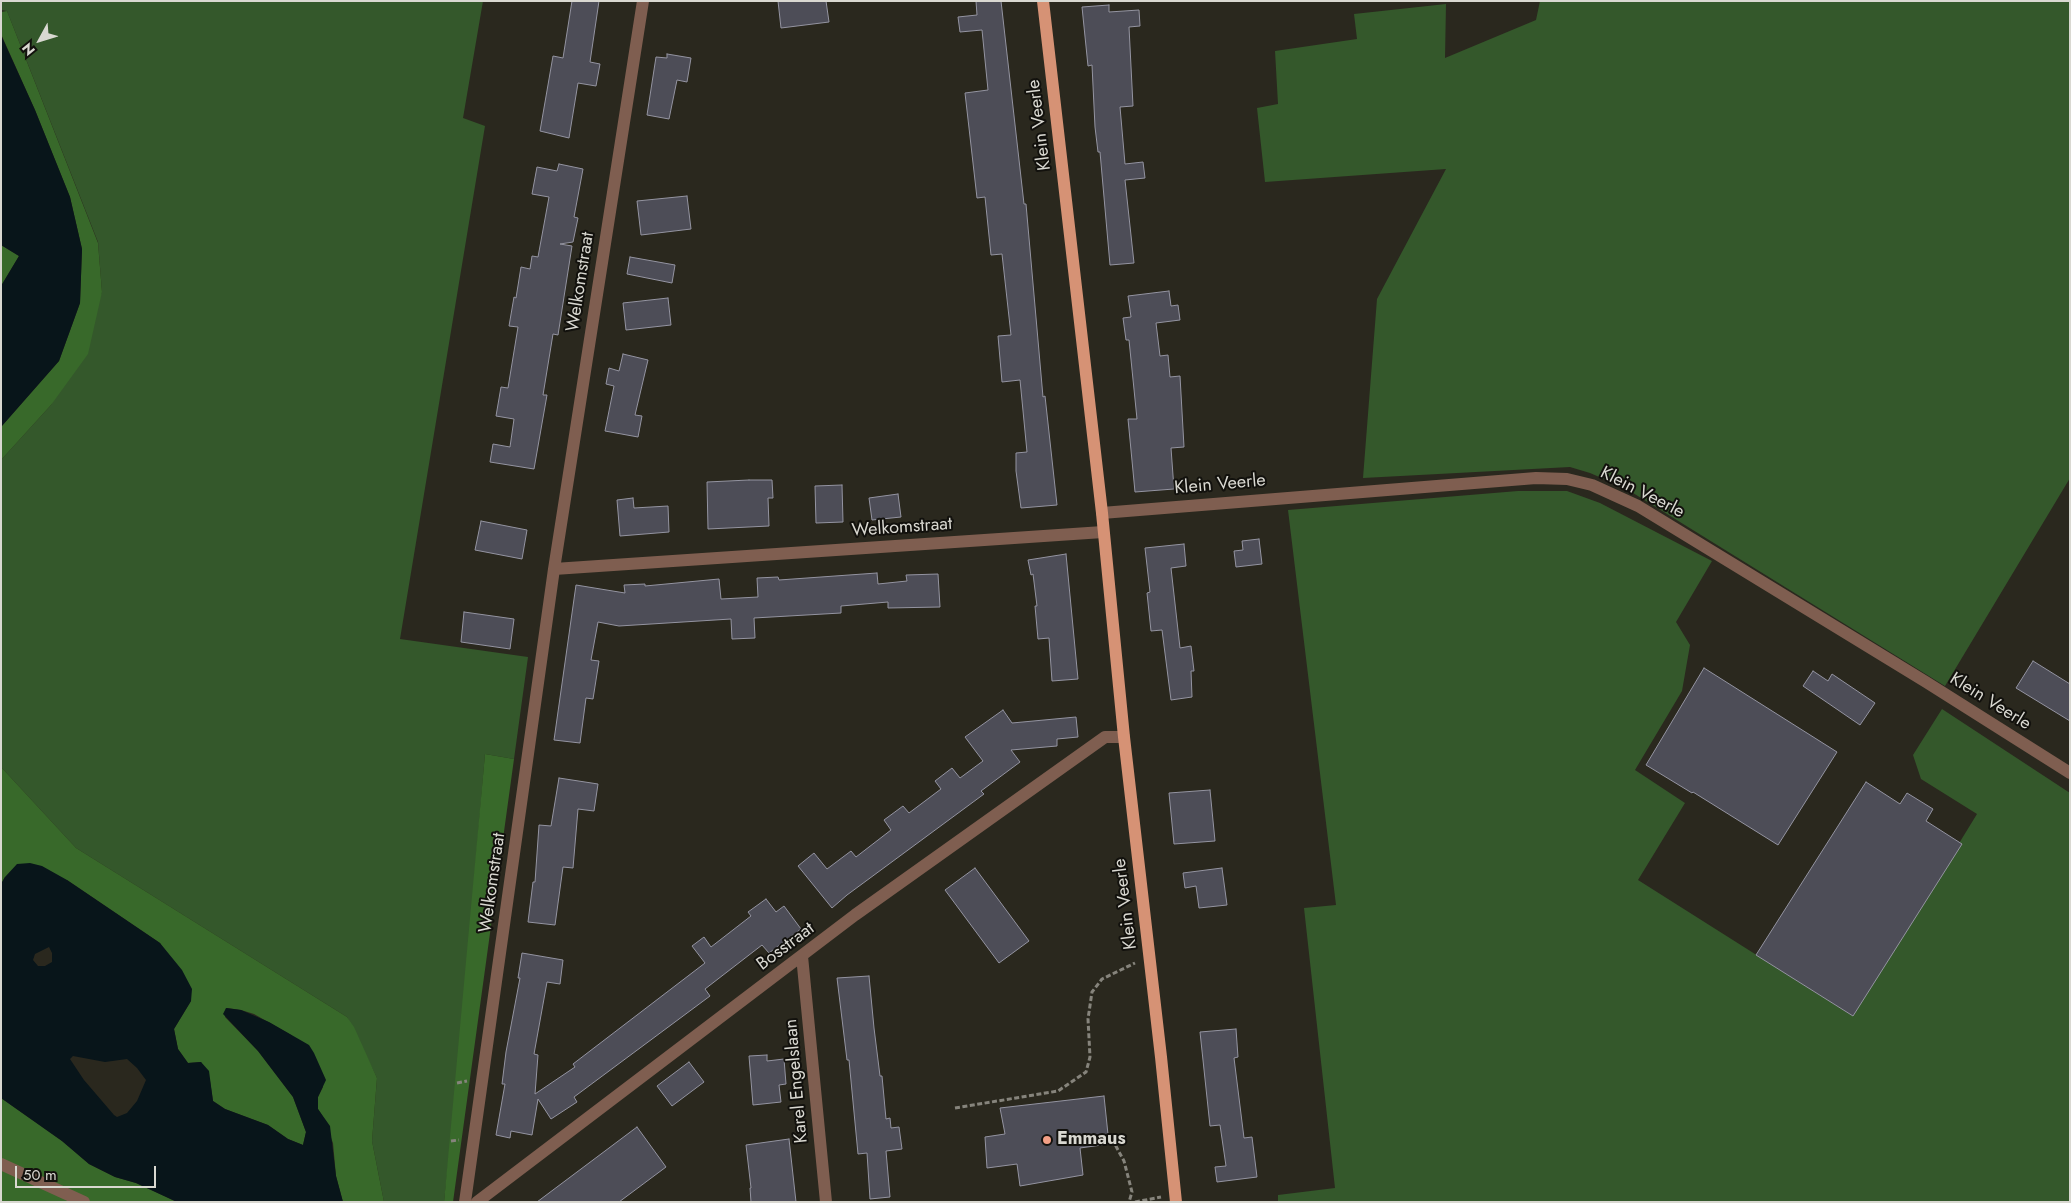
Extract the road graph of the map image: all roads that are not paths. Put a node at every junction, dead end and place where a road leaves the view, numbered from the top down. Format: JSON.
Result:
{"nodes":[{"id":1,"x":643,"y":1,"type":"edge"},
{"id":2,"x":1043,"y":1,"type":"edge"},
{"id":3,"x":1102,"y":512,"type":"junction"},
{"id":4,"x":1103,"y":532,"type":"junction"},
{"id":5,"x":554,"y":569,"type":"junction"},
{"id":6,"x":1124,"y":737,"type":"junction"},
{"id":7,"x":2070,"y":773,"type":"edge"},
{"id":8,"x":802,"y":956,"type":"junction"},
{"id":9,"x":1,"y":1164,"type":"edge"},
{"id":10,"x":1175,"y":1198,"type":"edge"},
{"id":11,"x":84,"y":1202,"type":"edge"},
{"id":12,"x":465,"y":1202,"type":"edge"},
{"id":13,"x":477,"y":1202,"type":"edge"},
{"id":14,"x":826,"y":1202,"type":"edge"}],
"edges":[{"from":1,"to":5,"type":"street","name":"Welkomstraat"},
{"from":2,"to":3,"type":"main road","name":"Klein Veerle"},
{"from":3,"to":4,"type":"main road","name":"Klein Veerle"},
{"from":3,"to":7,"type":"street","name":"Klein Veerle"},
{"from":4,"to":5,"type":"street","name":"Welkomstraat"},
{"from":4,"to":6,"type":"main road","name":"Klein Veerle"},
{"from":5,"to":12,"type":"street","name":"Welkomstraat"},
{"from":6,"to":8,"type":"street","name":"Bosstraat"},
{"from":6,"to":10,"type":"main road","name":"Klein Veerle"},
{"from":8,"to":13,"type":"street","name":"Bosstraat"},
{"from":8,"to":14,"type":"street","name":"Karel Engelslaan"},
{"from":9,"to":11,"type":"street"}]}
